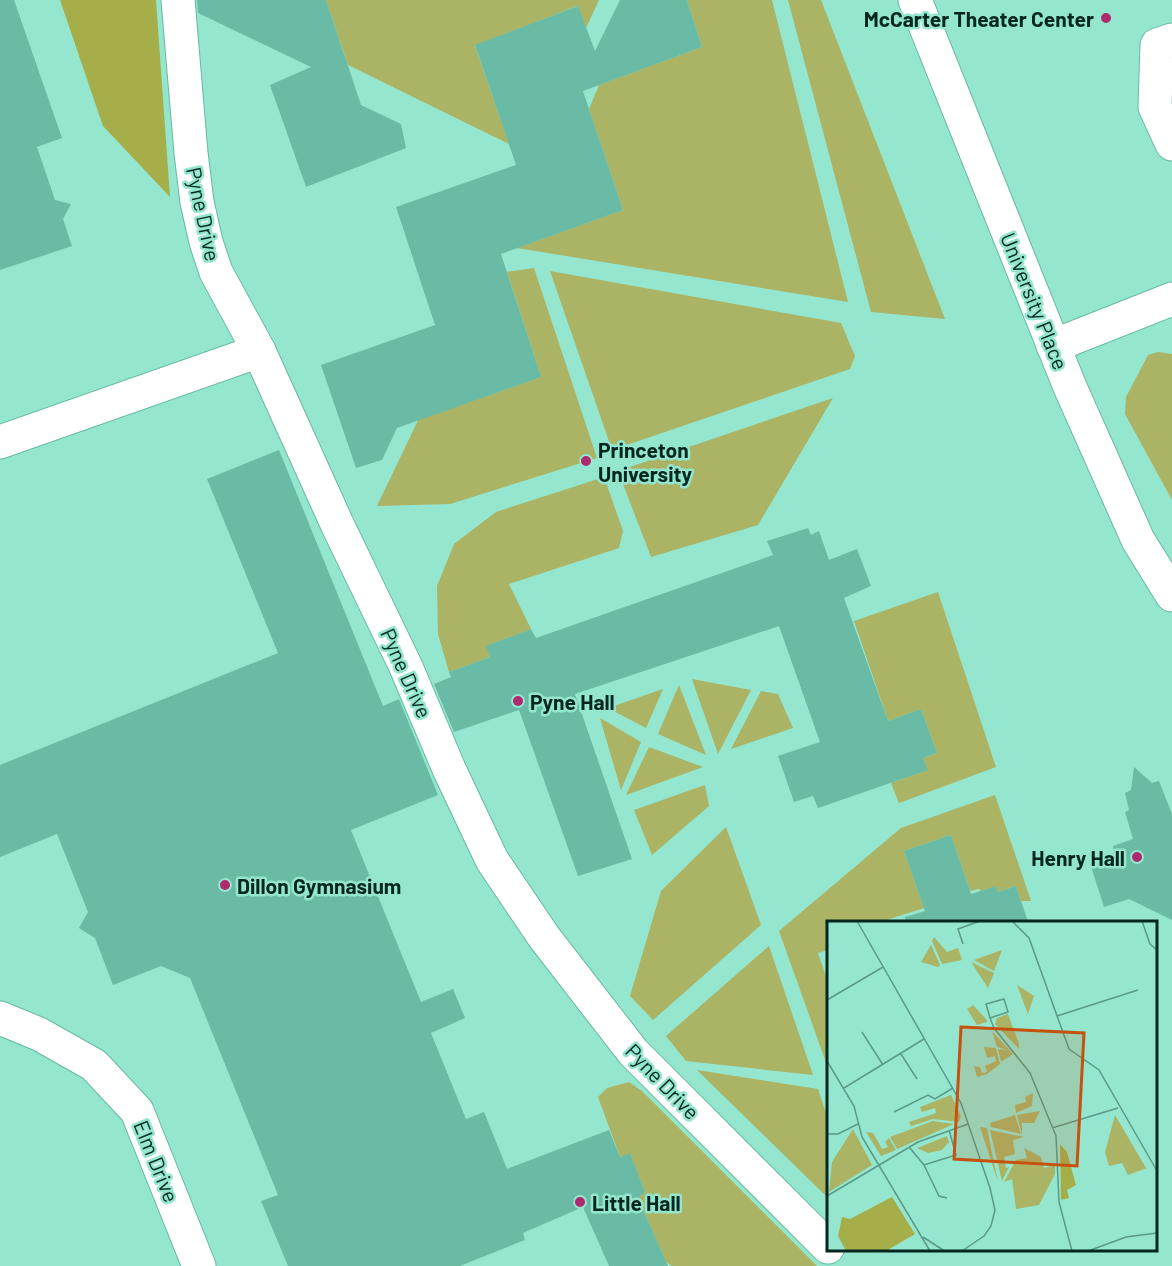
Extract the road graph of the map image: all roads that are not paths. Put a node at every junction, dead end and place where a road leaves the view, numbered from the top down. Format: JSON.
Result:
{"nodes":[{"id":1,"x":178,"y":0,"type":"edge"},
{"id":2,"x":915,"y":0,"type":"edge"},
{"id":3,"x":1172,"y":40,"type":"edge"},
{"id":4,"x":1172,"y":144,"type":"edge"},
{"id":5,"x":1172,"y":299,"type":"edge"},
{"id":6,"x":1053,"y":346,"type":"junction"},
{"id":7,"x":258,"y":351,"type":"junction"},
{"id":8,"x":0,"y":442,"type":"edge"},
{"id":9,"x":1172,"y":595,"type":"edge"},
{"id":10,"x":0,"y":1018,"type":"edge"},
{"id":11,"x":827,"y":1245,"type":"edge"},
{"id":12,"x":833,"y":1251,"type":"edge"},
{"id":13,"x":200,"y":1266,"type":"edge"},
{"id":14,"x":848,"y":1266,"type":"edge"}],
"edges":[{"from":1,"to":7,"type":"street","name":"Pyne Drive"},
{"from":2,"to":6,"type":"street","name":"University Place"},
{"from":3,"to":4,"type":"street"},
{"from":5,"to":6,"type":"street"},
{"from":6,"to":9,"type":"street","name":"University Place"},
{"from":7,"to":8,"type":"street"},
{"from":7,"to":11,"type":"street","name":"Pyne Drive"},
{"from":10,"to":13,"type":"street","name":"Elm Drive"},
{"from":12,"to":14,"type":"street","name":"Pyne Drive"}]}
